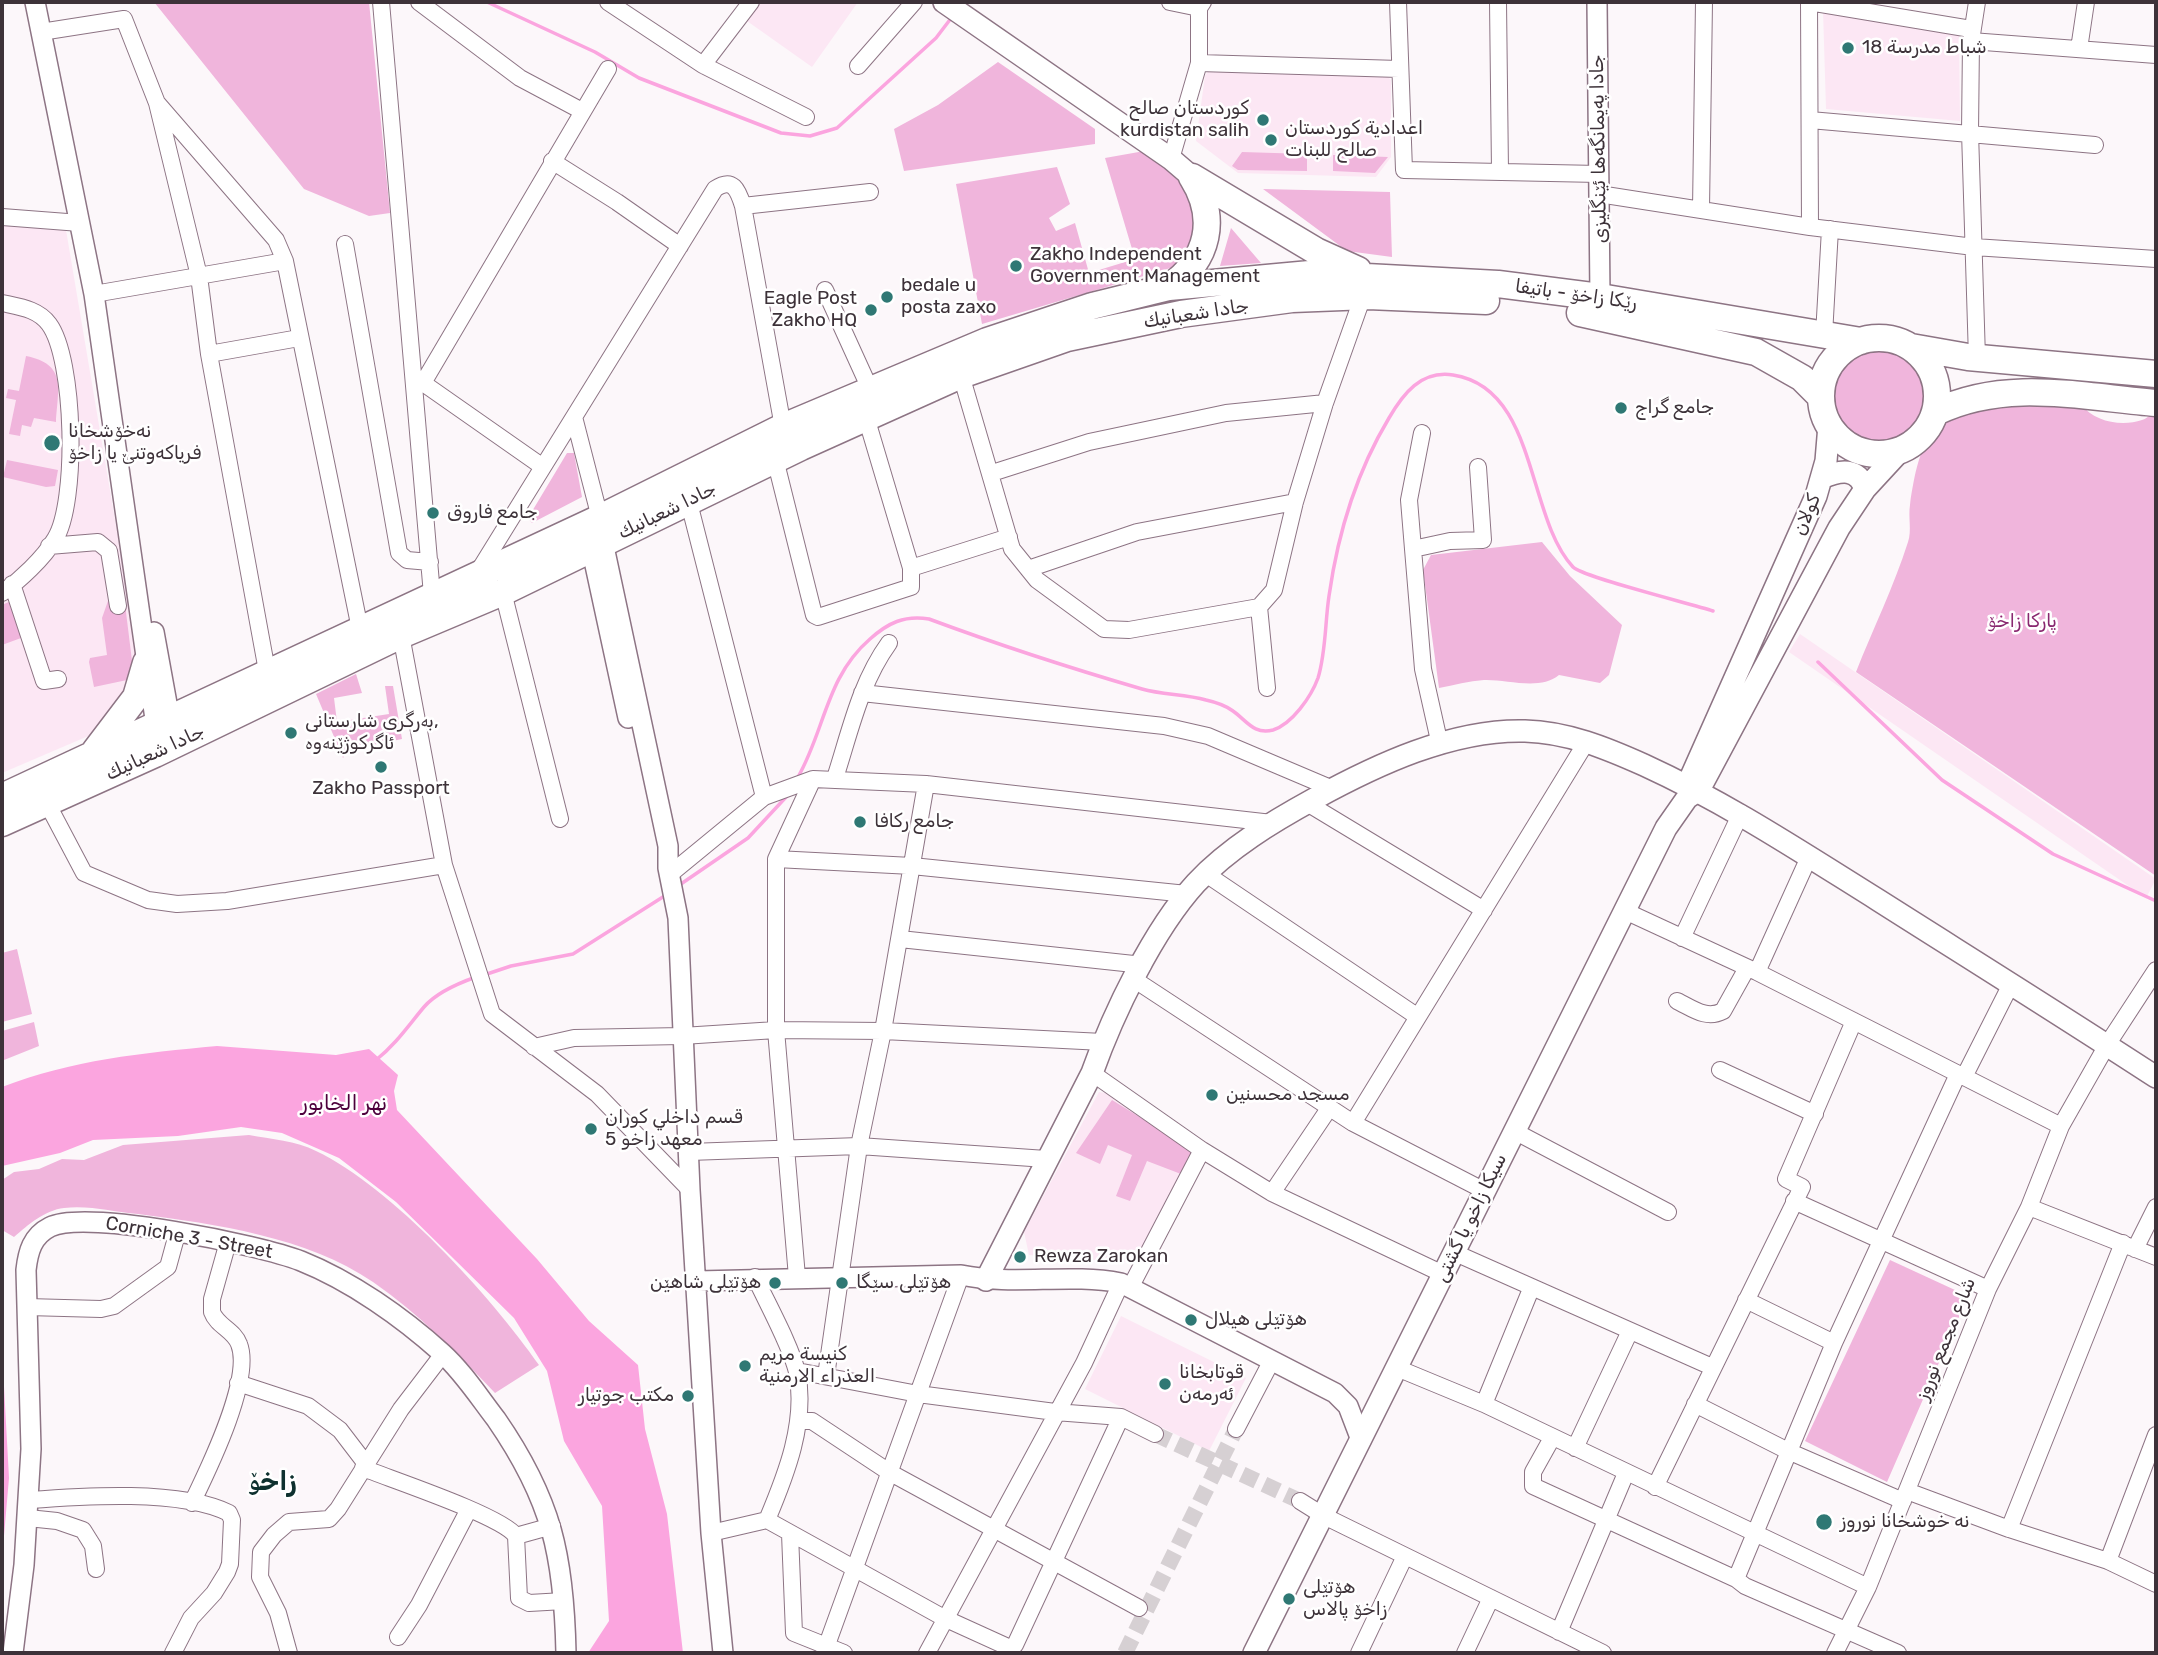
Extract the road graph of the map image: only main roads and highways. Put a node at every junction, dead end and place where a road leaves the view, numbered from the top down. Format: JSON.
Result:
{"nodes":[{"id":1,"x":944,"y":2,"type":"edge"},
{"id":2,"x":1192,"y":177,"type":"junction"},
{"id":3,"x":1288,"y":275,"type":"joint"},
{"id":4,"x":1366,"y":285,"type":"junction"},
{"id":5,"x":1167,"y":288,"type":"junction"},
{"id":6,"x":1861,"y":341,"type":"junction"},
{"id":7,"x":1911,"y":347,"type":"junction"},
{"id":8,"x":1972,"y":358,"type":"junction"},
{"id":9,"x":2156,"y":374,"type":"edge"},
{"id":10,"x":1979,"y":395,"type":"junction"},
{"id":11,"x":1821,"y":397,"type":"junction"},
{"id":12,"x":2156,"y":403,"type":"edge"},
{"id":13,"x":1936,"y":412,"type":"junction"},
{"id":14,"x":1829,"y":425,"type":"junction"},
{"id":15,"x":1901,"y":450,"type":"junction"},
{"id":16,"x":1822,"y":478,"type":"junction"},
{"id":17,"x":1865,"y":489,"type":"junction"},
{"id":18,"x":598,"y":536,"type":"junction"},
{"id":19,"x":1748,"y":649,"type":"joint"},
{"id":20,"x":146,"y":663,"type":"road end"},
{"id":21,"x":202,"y":717,"type":"junction"},
{"id":22,"x":163,"y":726,"type":"junction"},
{"id":23,"x":88,"y":757,"type":"junction"},
{"id":24,"x":1693,"y":787,"type":"junction"},
{"id":25,"x":2,"y":797,"type":"edge"},
{"id":26,"x":2,"y":823,"type":"edge"},
{"id":27,"x":2156,"y":1077,"type":"edge"},
{"id":28,"x":986,"y":1280,"type":"road end"},
{"id":29,"x":1254,"y":1653,"type":"edge"}],
"edges":[{"from":1,"to":2,"type":"main road"},
{"from":2,"to":4,"type":"highway"},
{"from":2,"to":5,"type":"highway"},
{"from":3,"to":4,"type":"highway","name":"رێکا زاخۆ - باتیفا"},
{"from":3,"to":5,"type":"highway","name":"جادا شعبانيك"},
{"from":4,"to":6,"type":"highway","name":"رێکا زاخۆ - باتیفا"},
{"from":4,"to":11,"type":"highway","name":"رێکا زاخۆ - باتیفا"},
{"from":4,"to":18,"type":"highway","name":"جادا شعبانيك"},
{"from":5,"to":18,"type":"highway","name":"جادا شعبانيك"},
{"from":6,"to":7,"type":"highway"},
{"from":6,"to":11,"type":"highway"},
{"from":7,"to":8,"type":"highway"},
{"from":7,"to":13,"type":"highway"},
{"from":8,"to":9,"type":"highway"},
{"from":8,"to":10,"type":"highway"},
{"from":10,"to":12,"type":"highway"},
{"from":10,"to":13,"type":"highway"},
{"from":11,"to":14,"type":"highway"},
{"from":13,"to":15,"type":"highway"},
{"from":14,"to":15,"type":"highway"},
{"from":14,"to":16,"type":"main road","name":"كولان"},
{"from":15,"to":17,"type":"main road"},
{"from":16,"to":17,"type":"main road"},
{"from":16,"to":19,"type":"main road","name":"كولان"},
{"from":17,"to":24,"type":"main road"},
{"from":18,"to":21,"type":"highway","name":"جادا شعبانيك"},
{"from":18,"to":21,"type":"highway","name":"جادا شعبانيك"},
{"from":19,"to":24,"type":"main road","name":"سیکا زاخو یا گشتى"},
{"from":20,"to":23,"type":"highway"},
{"from":21,"to":22,"type":"highway","name":"جادا شعبانيك"},
{"from":21,"to":22,"type":"highway","name":"جادا شعبانيك"},
{"from":22,"to":23,"type":"highway","name":"جادا شعبانيك"},
{"from":22,"to":26,"type":"highway","name":"جادا شعبانيك"},
{"from":23,"to":25,"type":"highway","name":"جادا شعبانيك"},
{"from":24,"to":27,"type":"main road"},
{"from":24,"to":28,"type":"main road"},
{"from":24,"to":29,"type":"main road","name":"سیکا زاخو یا گشتى"}]}
